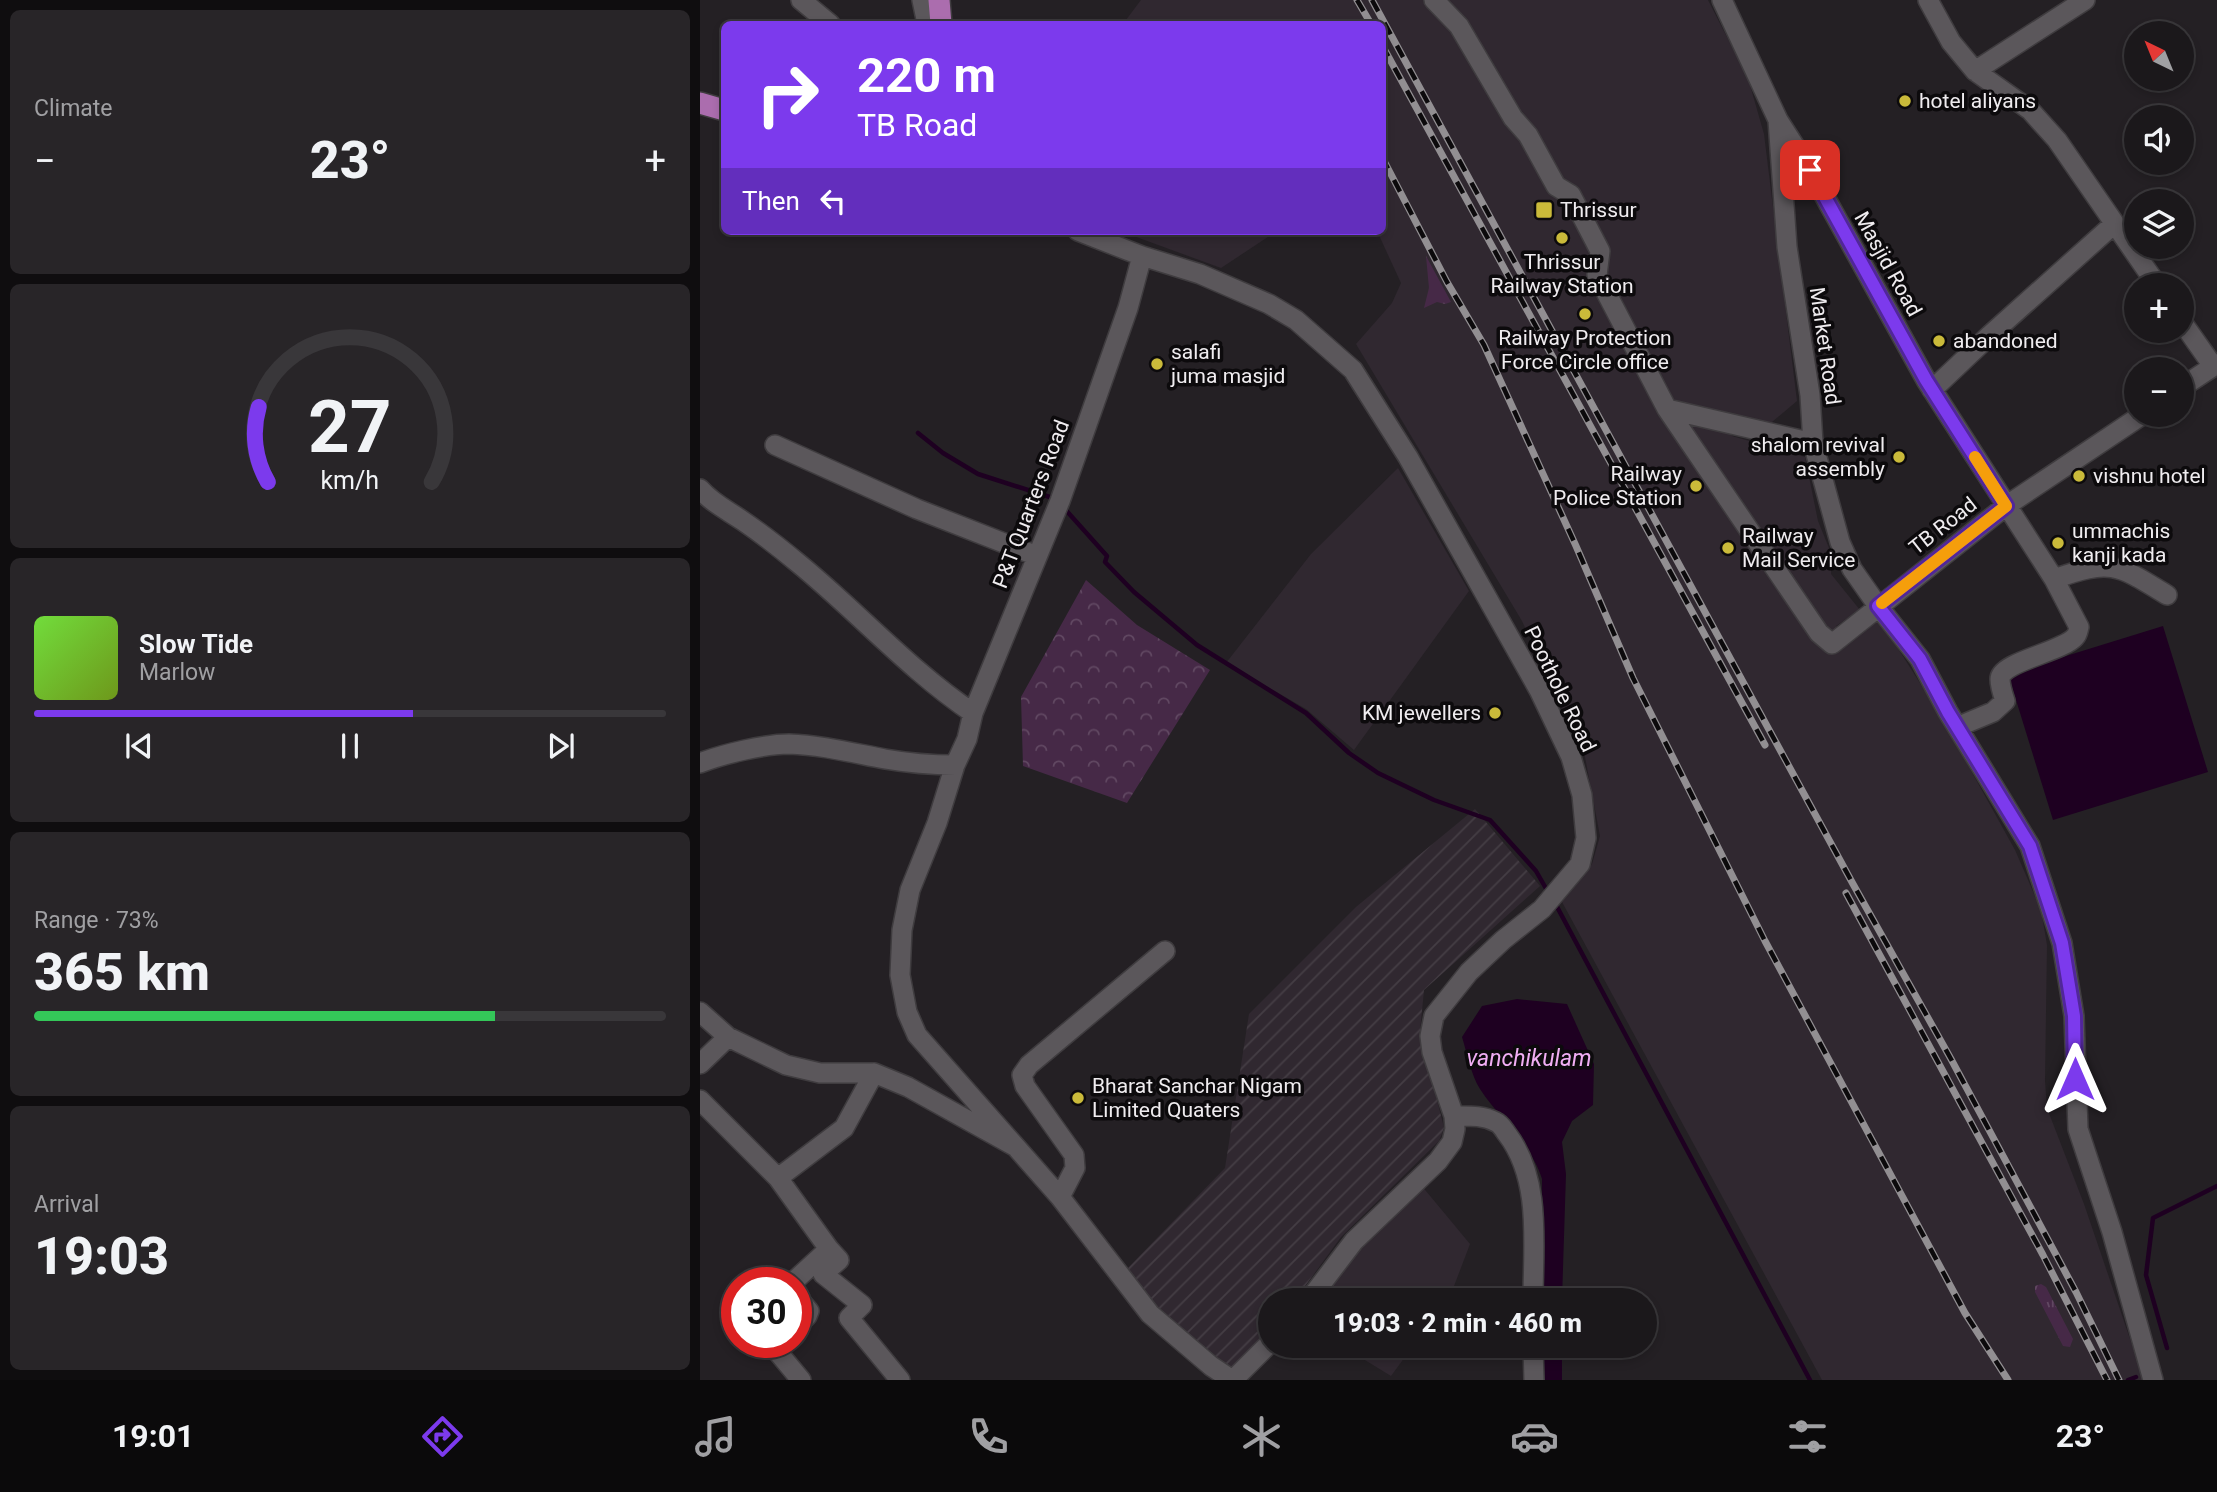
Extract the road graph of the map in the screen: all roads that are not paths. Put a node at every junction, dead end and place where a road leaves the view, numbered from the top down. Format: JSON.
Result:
{"nodes":[{"id":1,"x":800,"y":0,"type":"edge"},
{"id":2,"x":922,"y":0,"type":"edge"},
{"id":3,"x":939,"y":0,"type":"edge"},
{"id":4,"x":1434,"y":0,"type":"edge"},
{"id":5,"x":1722,"y":0,"type":"edge"},
{"id":6,"x":1928,"y":0,"type":"edge"},
{"id":7,"x":2085,"y":0,"type":"edge"},
{"id":8,"x":827,"y":21,"type":"edge"},
{"id":9,"x":926,"y":21,"type":"edge"},
{"id":10,"x":940,"y":21,"type":"edge"},
{"id":11,"x":1975,"y":71,"type":"junction"},
{"id":12,"x":700,"y":103,"type":"edge"},
{"id":13,"x":721,"y":109,"type":"edge"},
{"id":14,"x":1778,"y":120,"type":"junction"},
{"id":15,"x":2114,"y":224,"type":"junction"},
{"id":16,"x":1088,"y":235,"type":"edge"},
{"id":17,"x":1142,"y":256,"type":"junction"},
{"id":18,"x":2149,"y":273,"type":"edge"},
{"id":19,"x":2194,"y":337,"type":"edge"},
{"id":20,"x":2215,"y":365,"type":"edge"},
{"id":21,"x":2194,"y":379,"type":"edge"},
{"id":22,"x":1933,"y":390,"type":"junction"},
{"id":23,"x":1667,"y":409,"type":"junction"},
{"id":24,"x":1811,"y":411,"type":"junction"},
{"id":25,"x":2124,"y":427,"type":"edge"},
{"id":26,"x":1775,"y":434,"type":"junction"},
{"id":27,"x":1814,"y":443,"type":"junction"},
{"id":28,"x":775,"y":445,"type":"dead end"},
{"id":29,"x":700,"y":489,"type":"edge"},
{"id":30,"x":2006,"y":506,"type":"junction"},
{"id":31,"x":1037,"y":556,"type":"junction"},
{"id":32,"x":2054,"y":579,"type":"junction"},
{"id":33,"x":2167,"y":595,"type":"dead end"},
{"id":34,"x":1878,"y":606,"type":"junction"},
{"id":35,"x":973,"y":713,"type":"junction"},
{"id":36,"x":1958,"y":727,"type":"junction"},
{"id":37,"x":700,"y":763,"type":"edge"},
{"id":38,"x":955,"y":765,"type":"junction"},
{"id":39,"x":1165,"y":951,"type":"dead end"},
{"id":40,"x":700,"y":1012,"type":"edge"},
{"id":41,"x":728,"y":1037,"type":"junction"},
{"id":42,"x":700,"y":1064,"type":"edge"},
{"id":43,"x":874,"y":1073,"type":"junction"},
{"id":44,"x":700,"y":1100,"type":"edge"},
{"id":45,"x":1454,"y":1116,"type":"junction"},
{"id":46,"x":1016,"y":1147,"type":"junction"},
{"id":47,"x":778,"y":1178,"type":"junction"},
{"id":48,"x":1060,"y":1197,"type":"junction"},
{"id":49,"x":828,"y":1249,"type":"junction"},
{"id":50,"x":809,"y":1267,"type":"edge"},
{"id":51,"x":1318,"y":1288,"type":"edge"},
{"id":52,"x":1533,"y":1288,"type":"edge"},
{"id":53,"x":1258,"y":1355,"type":"edge"},
{"id":54,"x":783,"y":1358,"type":"edge"},
{"id":55,"x":1533,"y":1358,"type":"edge"},
{"id":56,"x":801,"y":1380,"type":"edge"},
{"id":57,"x":900,"y":1380,"type":"edge"},
{"id":58,"x":1232,"y":1380,"type":"edge"},
{"id":59,"x":1534,"y":1380,"type":"edge"},
{"id":60,"x":2153,"y":1380,"type":"edge"}],
"edges":[{"from":1,"to":8,"type":"street"},
{"from":2,"to":9,"type":"street"},
{"from":3,"to":10,"type":"main road"},
{"from":4,"to":23,"type":"street"},
{"from":5,"to":14,"type":"street","name":"Masjid Road"},
{"from":6,"to":11,"type":"street"},
{"from":7,"to":11,"type":"street"},
{"from":11,"to":15,"type":"street"},
{"from":12,"to":13,"type":"main road"},
{"from":14,"to":22,"type":"street","name":"Masjid Road"},
{"from":14,"to":24,"type":"street","name":"Market Road"},
{"from":15,"to":18,"type":"street"},
{"from":15,"to":22,"type":"street"},
{"from":16,"to":17,"type":"street","name":"Poothole Road"},
{"from":17,"to":31,"type":"street","name":"P&T Quarters Road"},
{"from":17,"to":45,"type":"street","name":"Poothole Road"},
{"from":19,"to":20,"type":"street"},
{"from":20,"to":21,"type":"street"},
{"from":22,"to":30,"type":"street","name":"Masjid Road"},
{"from":23,"to":26,"type":"street"},
{"from":23,"to":34,"type":"street","name":"TB Road"},
{"from":24,"to":26,"type":"street"},
{"from":24,"to":27,"type":"street","name":"Market Road"},
{"from":25,"to":30,"type":"street","name":"TB Road"},
{"from":26,"to":27,"type":"street"},
{"from":27,"to":34,"type":"street","name":"Market Road"},
{"from":28,"to":31,"type":"street"},
{"from":29,"to":35,"type":"street"},
{"from":30,"to":32,"type":"street","name":"Masjid Road"},
{"from":30,"to":34,"type":"street","name":"TB Road"},
{"from":31,"to":35,"type":"street","name":"P&T Quarters Road"},
{"from":32,"to":33,"type":"street"},
{"from":32,"to":36,"type":"street","name":"Masjid Road"},
{"from":34,"to":36,"type":"street","name":"Market Road"},
{"from":35,"to":38,"type":"street","name":"P&T Quarters Road"},
{"from":36,"to":60,"type":"street","name":"Market Road"},
{"from":37,"to":38,"type":"street"},
{"from":38,"to":46,"type":"street","name":"P&T Quarters Road"},
{"from":39,"to":48,"type":"street"},
{"from":40,"to":41,"type":"street"},
{"from":41,"to":42,"type":"street"},
{"from":41,"to":43,"type":"street"},
{"from":43,"to":46,"type":"street"},
{"from":43,"to":47,"type":"street"},
{"from":44,"to":47,"type":"street"},
{"from":45,"to":51,"type":"street","name":"Poothole Road"},
{"from":45,"to":52,"type":"street"},
{"from":46,"to":48,"type":"street","name":"P&T Quarters Road"},
{"from":47,"to":49,"type":"street"},
{"from":48,"to":58,"type":"street","name":"P&T Quarters Road"},
{"from":49,"to":50,"type":"street"},
{"from":49,"to":57,"type":"street"},
{"from":53,"to":58,"type":"street"},
{"from":54,"to":56,"type":"street"},
{"from":55,"to":59,"type":"street"}]}
